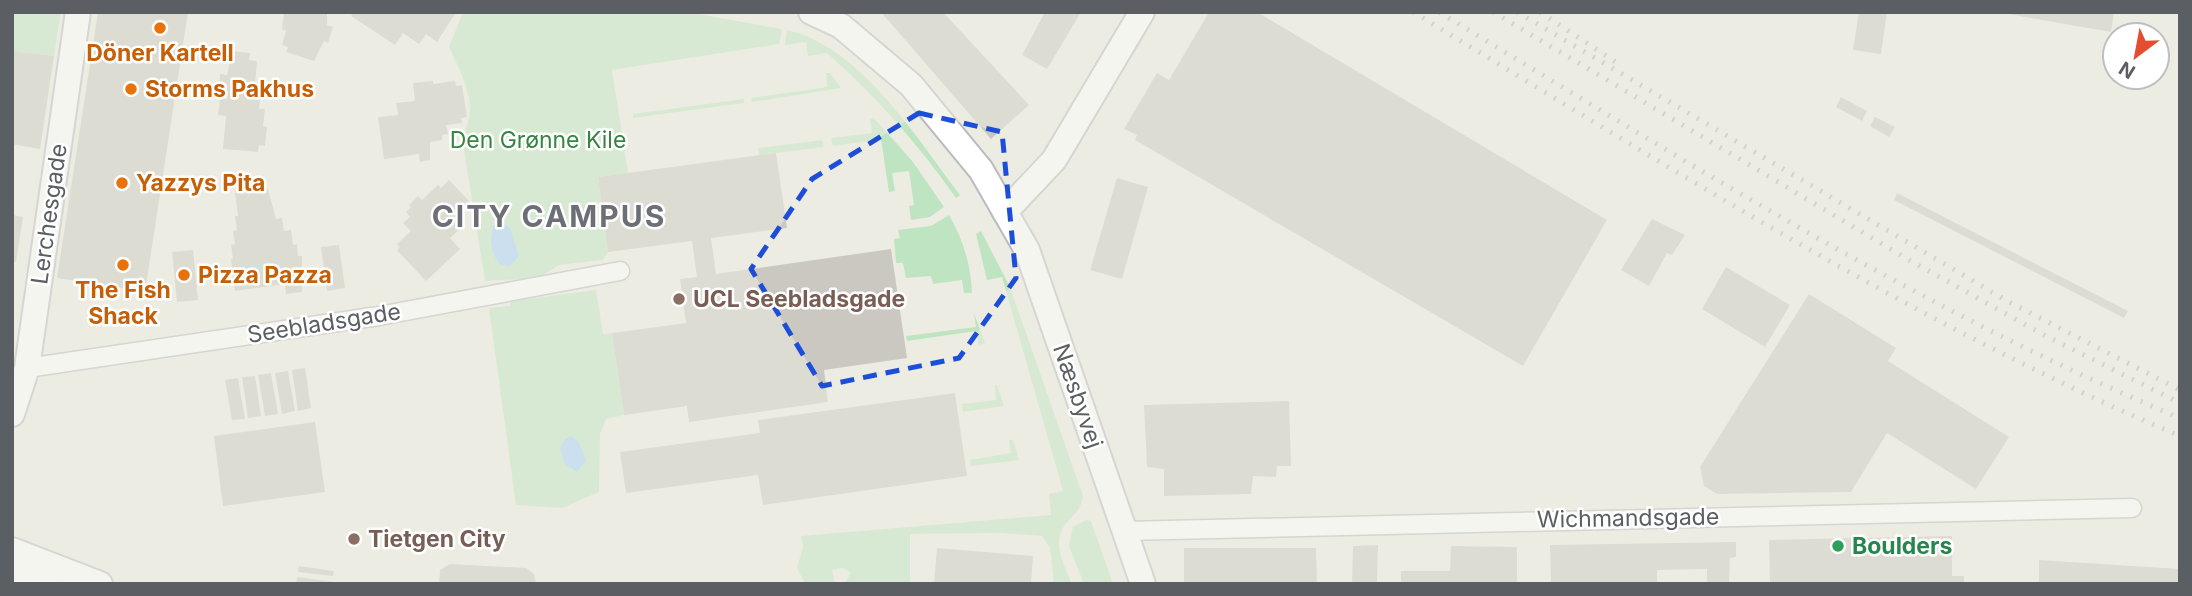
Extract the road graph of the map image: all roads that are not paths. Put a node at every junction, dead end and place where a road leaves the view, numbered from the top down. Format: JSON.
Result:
{"nodes":[{"id":1,"x":79,"y":12,"type":"edge"},
{"id":2,"x":1142,"y":12,"type":"edge"},
{"id":3,"x":815,"y":13,"type":"edge"},
{"id":4,"x":1005,"y":212,"type":"junction"},
{"id":5,"x":620,"y":271,"type":"dead end"},
{"id":6,"x":27,"y":368,"type":"junction"},
{"id":7,"x":12,"y":414,"type":"edge"},
{"id":8,"x":2132,"y":508,"type":"dead end"},
{"id":9,"x":1124,"y":531,"type":"junction"},
{"id":10,"x":12,"y":550,"type":"edge"},
{"id":11,"x":12,"y":570,"type":"edge"},
{"id":12,"x":49,"y":584,"type":"edge"},
{"id":13,"x":100,"y":584,"type":"edge"},
{"id":14,"x":1143,"y":584,"type":"edge"}],
"edges":[{"from":1,"to":6,"type":"street","name":"Lerchesgade"},
{"from":2,"to":4,"type":"street"},
{"from":3,"to":4,"type":"street","name":"Næsbyvej"},
{"from":4,"to":9,"type":"street","name":"Næsbyvej"},
{"from":5,"to":6,"type":"street","name":"Seebladsgade"},
{"from":6,"to":7,"type":"street","name":"Lerchesgade"},
{"from":8,"to":9,"type":"street","name":"Wichmandsgade"},
{"from":9,"to":14,"type":"street","name":"Næsbyvej"},
{"from":10,"to":13,"type":"street"},
{"from":11,"to":12,"type":"street"}]}
